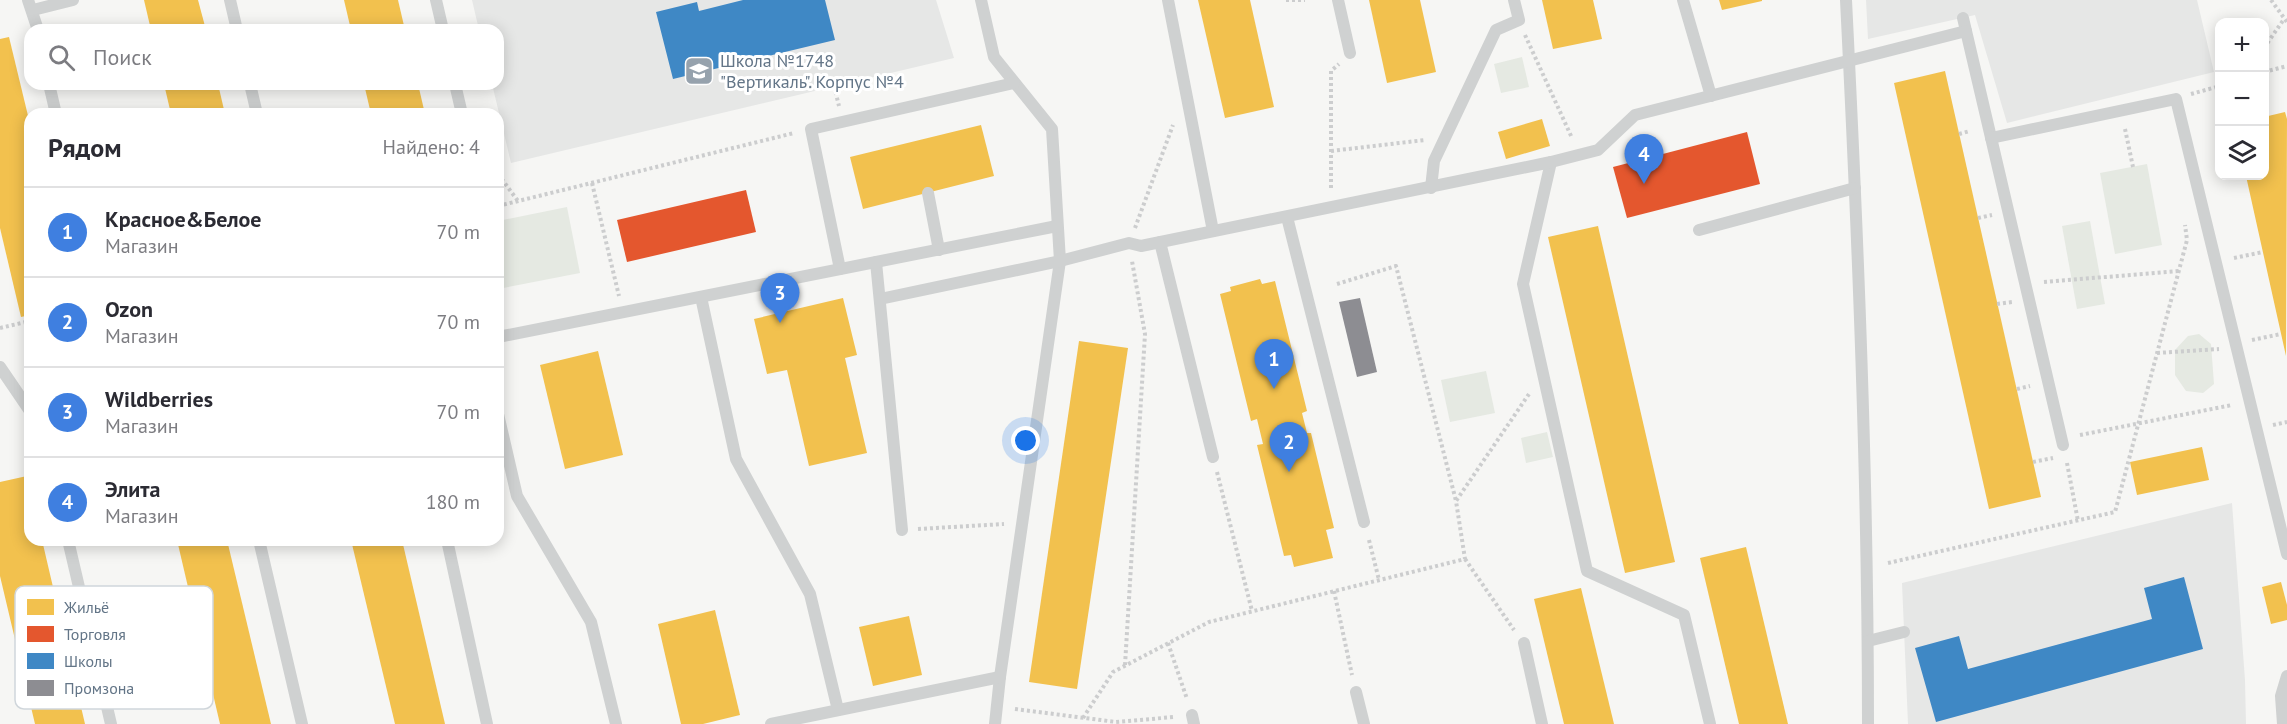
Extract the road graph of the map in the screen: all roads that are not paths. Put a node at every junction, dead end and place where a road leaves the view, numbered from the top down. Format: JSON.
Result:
{"nodes":[{"id":1,"x":73,"y":0,"type":"edge"},
{"id":2,"x":230,"y":0,"type":"edge"},
{"id":3,"x":435,"y":0,"type":"edge"},
{"id":4,"x":981,"y":0,"type":"edge"},
{"id":5,"x":1168,"y":0,"type":"edge"},
{"id":6,"x":1338,"y":0,"type":"edge"},
{"id":7,"x":1514,"y":0,"type":"edge"},
{"id":8,"x":1683,"y":0,"type":"edge"},
{"id":9,"x":1846,"y":0,"type":"edge"},
{"id":10,"x":31,"y":5,"type":"edge"},
{"id":11,"x":36,"y":24,"type":"edge"},
{"id":12,"x":236,"y":24,"type":"edge"},
{"id":13,"x":441,"y":24,"type":"edge"},
{"id":14,"x":1350,"y":53,"type":"road end"},
{"id":15,"x":1849,"y":59,"type":"junction"},
{"id":16,"x":1014,"y":83,"type":"junction"},
{"id":17,"x":51,"y":90,"type":"edge"},
{"id":18,"x":251,"y":90,"type":"edge"},
{"id":19,"x":456,"y":90,"type":"edge"},
{"id":20,"x":1711,"y":96,"type":"junction"},
{"id":21,"x":55,"y":108,"type":"edge"},
{"id":22,"x":256,"y":108,"type":"edge"},
{"id":23,"x":461,"y":108,"type":"edge"},
{"id":24,"x":1991,"y":138,"type":"junction"},
{"id":25,"x":1551,"y":162,"type":"junction"},
{"id":26,"x":1431,"y":188,"type":"junction"},
{"id":27,"x":1855,"y":188,"type":"junction"},
{"id":28,"x":928,"y":193,"type":"dead end"},
{"id":29,"x":1287,"y":217,"type":"junction"},
{"id":30,"x":1058,"y":226,"type":"junction"},
{"id":31,"x":1699,"y":230,"type":"dead end"},
{"id":32,"x":1213,"y":231,"type":"junction"},
{"id":33,"x":1160,"y":242,"type":"junction"},
{"id":34,"x":939,"y":250,"type":"junction"},
{"id":35,"x":1060,"y":261,"type":"junction"},
{"id":36,"x":876,"y":262,"type":"junction"},
{"id":37,"x":840,"y":269,"type":"junction"},
{"id":38,"x":701,"y":297,"type":"junction"},
{"id":39,"x":880,"y":299,"type":"junction"},
{"id":40,"x":504,"y":336,"type":"edge"},
{"id":41,"x":0,"y":367,"type":"edge"},
{"id":42,"x":24,"y":402,"type":"edge"},
{"id":43,"x":504,"y":440,"type":"edge"},
{"id":44,"x":2062,"y":442,"type":"road end"},
{"id":45,"x":1213,"y":457,"type":"road end"},
{"id":46,"x":1364,"y":522,"type":"road end"},
{"id":47,"x":902,"y":530,"type":"road end"},
{"id":48,"x":69,"y":546,"type":"edge"},
{"id":49,"x":260,"y":546,"type":"edge"},
{"id":50,"x":448,"y":546,"type":"edge"},
{"id":51,"x":2287,"y":554,"type":"edge"},
{"id":52,"x":79,"y":586,"type":"edge"},
{"id":53,"x":1904,"y":632,"type":"dead end"},
{"id":54,"x":1868,"y":641,"type":"junction"},
{"id":55,"x":1524,"y":643,"type":"road end"},
{"id":56,"x":2287,"y":676,"type":"edge"},
{"id":57,"x":1000,"y":677,"type":"junction"},
{"id":58,"x":1356,"y":692,"type":"road end"},
{"id":59,"x":107,"y":709,"type":"edge"},
{"id":60,"x":838,"y":710,"type":"junction"},
{"id":61,"x":111,"y":724,"type":"edge"},
{"id":62,"x":302,"y":724,"type":"edge"},
{"id":63,"x":487,"y":724,"type":"edge"},
{"id":64,"x":616,"y":724,"type":"edge"},
{"id":65,"x":771,"y":724,"type":"edge"},
{"id":66,"x":996,"y":724,"type":"edge"},
{"id":67,"x":1364,"y":724,"type":"edge"},
{"id":68,"x":1542,"y":724,"type":"edge"},
{"id":69,"x":1710,"y":724,"type":"edge"},
{"id":70,"x":1868,"y":724,"type":"edge"},
{"id":71,"x":2283,"y":724,"type":"edge"}],
"edges":[{"from":1,"to":10,"type":"lane"},
{"from":2,"to":12,"type":"lane"},
{"from":3,"to":13,"type":"lane"},
{"from":4,"to":16,"type":"lane"},
{"from":5,"to":32,"type":"lane"},
{"from":6,"to":14,"type":"lane"},
{"from":7,"to":26,"type":"lane"},
{"from":8,"to":20,"type":"lane"},
{"from":9,"to":15,"type":"lane"},
{"from":10,"to":11,"type":"lane"},
{"from":15,"to":20,"type":"lane"},
{"from":15,"to":24,"type":"lane"},
{"from":15,"to":27,"type":"lane"},
{"from":16,"to":30,"type":"lane"},
{"from":16,"to":37,"type":"lane"},
{"from":17,"to":21,"type":"lane"},
{"from":18,"to":22,"type":"lane"},
{"from":19,"to":23,"type":"lane"},
{"from":20,"to":25,"type":"lane"},
{"from":24,"to":44,"type":"lane"},
{"from":24,"to":51,"type":"lane"},
{"from":25,"to":26,"type":"lane"},
{"from":25,"to":69,"type":"lane"},
{"from":26,"to":29,"type":"lane"},
{"from":27,"to":31,"type":"lane"},
{"from":27,"to":54,"type":"lane"},
{"from":28,"to":34,"type":"lane"},
{"from":29,"to":32,"type":"lane"},
{"from":29,"to":46,"type":"lane"},
{"from":30,"to":34,"type":"lane"},
{"from":30,"to":35,"type":"lane"},
{"from":32,"to":33,"type":"lane"},
{"from":33,"to":35,"type":"lane"},
{"from":33,"to":45,"type":"lane"},
{"from":34,"to":36,"type":"lane"},
{"from":35,"to":39,"type":"lane"},
{"from":35,"to":57,"type":"lane"},
{"from":36,"to":37,"type":"lane"},
{"from":36,"to":39,"type":"lane"},
{"from":37,"to":38,"type":"lane"},
{"from":38,"to":40,"type":"lane"},
{"from":38,"to":60,"type":"lane"},
{"from":39,"to":47,"type":"lane"},
{"from":41,"to":42,"type":"lane"},
{"from":43,"to":64,"type":"lane"},
{"from":48,"to":52,"type":"lane"},
{"from":49,"to":62,"type":"lane"},
{"from":50,"to":63,"type":"lane"},
{"from":53,"to":54,"type":"lane"},
{"from":54,"to":70,"type":"lane"},
{"from":55,"to":68,"type":"lane"},
{"from":56,"to":71,"type":"lane"},
{"from":57,"to":60,"type":"lane"},
{"from":57,"to":66,"type":"lane"},
{"from":58,"to":67,"type":"lane"},
{"from":59,"to":61,"type":"lane"},
{"from":60,"to":65,"type":"lane"}]}
